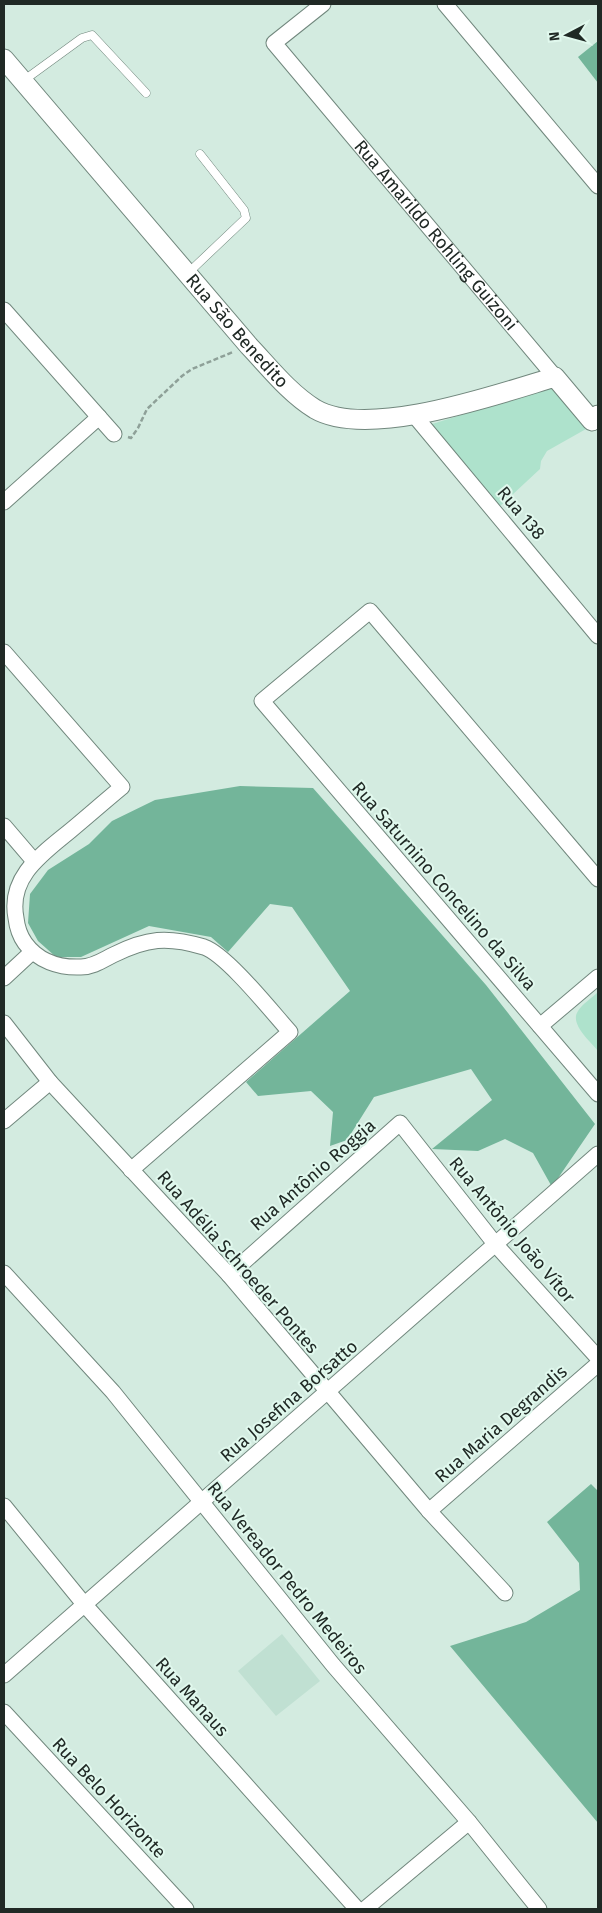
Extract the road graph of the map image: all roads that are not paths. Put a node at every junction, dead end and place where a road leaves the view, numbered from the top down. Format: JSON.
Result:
{"nodes":[{"id":1,"x":323,"y":4,"type":"edge"},
{"id":2,"x":445,"y":4,"type":"edge"},
{"id":3,"x":4,"y":60,"type":"edge"},
{"id":4,"x":23,"y":82,"type":"junction"},
{"id":5,"x":146,"y":93,"type":"dead end"},
{"id":6,"x":200,"y":154,"type":"dead end"},
{"id":7,"x":598,"y":186,"type":"edge"},
{"id":8,"x":187,"y":274,"type":"junction"},
{"id":9,"x":4,"y":310,"type":"edge"},
{"id":10,"x":555,"y":377,"type":"junction"},
{"id":11,"x":414,"y":414,"type":"junction"},
{"id":12,"x":100,"y":418,"type":"junction"},
{"id":13,"x":596,"y":421,"type":"edge"},
{"id":14,"x":114,"y":434,"type":"road end"},
{"id":15,"x":4,"y":502,"type":"edge"},
{"id":16,"x":598,"y":636,"type":"edge"},
{"id":17,"x":4,"y":652,"type":"edge"},
{"id":18,"x":4,"y":826,"type":"edge"},
{"id":19,"x":34,"y":861,"type":"junction"},
{"id":20,"x":598,"y":880,"type":"edge"},
{"id":21,"x":32,"y":952,"type":"junction"},
{"id":22,"x":598,"y":976,"type":"edge"},
{"id":23,"x":4,"y":978,"type":"edge"},
{"id":24,"x":4,"y":1023,"type":"edge"},
{"id":25,"x":540,"y":1026,"type":"junction"},
{"id":26,"x":50,"y":1082,"type":"junction"},
{"id":27,"x":598,"y":1094,"type":"edge"},
{"id":28,"x":4,"y":1121,"type":"edge"},
{"id":29,"x":400,"y":1123,"type":"joint"},
{"id":30,"x":598,"y":1154,"type":"edge"},
{"id":31,"x":131,"y":1170,"type":"junction"},
{"id":32,"x":496,"y":1245,"type":"junction"},
{"id":33,"x":4,"y":1273,"type":"edge"},
{"id":34,"x":229,"y":1275,"type":"junction"},
{"id":35,"x":598,"y":1358,"type":"edge"},
{"id":36,"x":598,"y":1364,"type":"edge"},
{"id":37,"x":327,"y":1393,"type":"junction"},
{"id":38,"x":201,"y":1502,"type":"junction"},
{"id":39,"x":4,"y":1506,"type":"edge"},
{"id":40,"x":429,"y":1511,"type":"junction"},
{"id":41,"x":505,"y":1593,"type":"dead end"},
{"id":42,"x":84,"y":1604,"type":"junction"},
{"id":43,"x":4,"y":1675,"type":"edge"},
{"id":44,"x":4,"y":1712,"type":"edge"},
{"id":45,"x":470,"y":1822,"type":"junction"},
{"id":46,"x":186,"y":1909,"type":"edge"},
{"id":47,"x":357,"y":1909,"type":"edge"},
{"id":48,"x":365,"y":1909,"type":"edge"},
{"id":49,"x":538,"y":1909,"type":"edge"}],
"edges":[{"from":1,"to":10,"type":"street","name":"Rua Amarildo Rohling Guizoni"},
{"from":2,"to":7,"type":"street"},
{"from":3,"to":4,"type":"street","name":"Rua São Benedito"},
{"from":4,"to":5,"type":"lane"},
{"from":4,"to":8,"type":"street","name":"Rua São Benedito"},
{"from":6,"to":8,"type":"lane"},
{"from":8,"to":11,"type":"street","name":"Rua São Benedito"},
{"from":9,"to":12,"type":"street"},
{"from":10,"to":11,"type":"street","name":"Rua São Benedito"},
{"from":10,"to":13,"type":"street","name":"Rua Amarildo Rohling Guizoni"},
{"from":11,"to":16,"type":"street","name":"Rua 138"},
{"from":12,"to":14,"type":"street"},
{"from":12,"to":15,"type":"street"},
{"from":17,"to":19,"type":"street"},
{"from":18,"to":19,"type":"street"},
{"from":19,"to":21,"type":"street"},
{"from":20,"to":25,"type":"street","name":"Rua Saturnino Concelino da Silva"},
{"from":21,"to":23,"type":"street"},
{"from":21,"to":31,"type":"street"},
{"from":22,"to":25,"type":"street"},
{"from":24,"to":26,"type":"street","name":"Rua Adélia Schroeder Pontes"},
{"from":25,"to":27,"type":"street","name":"Rua Saturnino Concelino da Silva"},
{"from":26,"to":28,"type":"street"},
{"from":26,"to":31,"type":"street","name":"Rua Adélia Schroeder Pontes"},
{"from":29,"to":32,"type":"street","name":"Rua Antônio João Vítor"},
{"from":29,"to":34,"type":"street","name":"Rua Antônio Roggia"},
{"from":30,"to":32,"type":"street","name":"Rua Josefina Borsatto"},
{"from":31,"to":34,"type":"street","name":"Rua Adélia Schroeder Pontes"},
{"from":32,"to":35,"type":"street","name":"Rua Antônio João Vítor"},
{"from":32,"to":37,"type":"street","name":"Rua Josefina Borsatto"},
{"from":33,"to":38,"type":"street","name":"Rua Vereador Pedro Medeiros"},
{"from":34,"to":37,"type":"street","name":"Rua Adélia Schroeder Pontes"},
{"from":36,"to":40,"type":"street","name":"Rua Maria Degrandis"},
{"from":37,"to":38,"type":"street","name":"Rua Josefina Borsatto"},
{"from":37,"to":40,"type":"street","name":"Rua Adélia Schroeder Pontes"},
{"from":38,"to":42,"type":"street","name":"Rua Josefina Borsatto"},
{"from":38,"to":45,"type":"street","name":"Rua Vereador Pedro Medeiros"},
{"from":39,"to":42,"type":"street","name":"Rua Manaus"},
{"from":40,"to":41,"type":"street","name":"Rua Adélia Schroeder Pontes"},
{"from":42,"to":43,"type":"street","name":"Rua Josefina Borsatto"},
{"from":42,"to":47,"type":"street","name":"Rua Manaus"},
{"from":44,"to":46,"type":"street","name":"Rua Belo Horizonte"},
{"from":45,"to":48,"type":"street"},
{"from":45,"to":49,"type":"street","name":"Rua Vereador Pedro Medeiros"}]}
